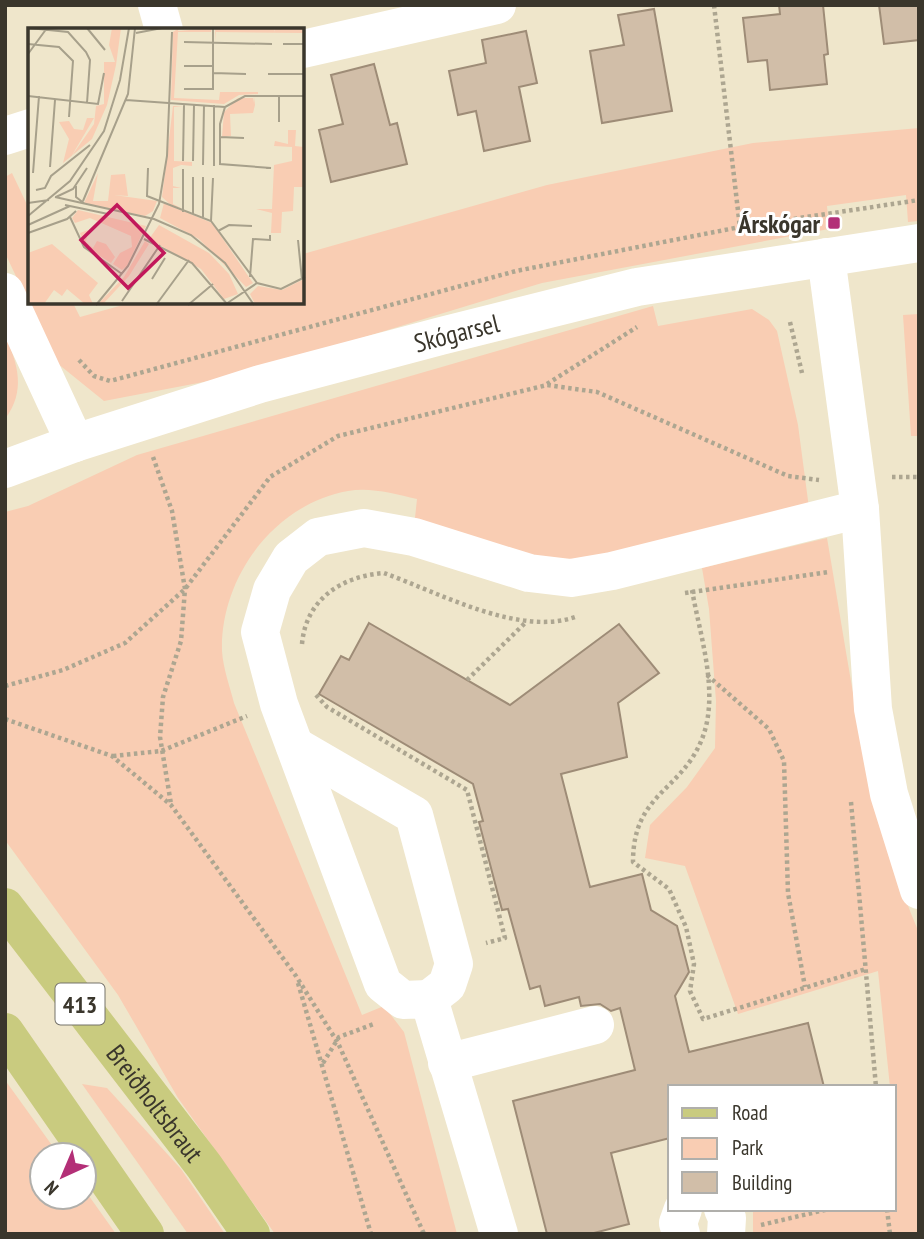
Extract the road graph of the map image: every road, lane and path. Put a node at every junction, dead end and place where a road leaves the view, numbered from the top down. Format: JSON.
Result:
{"nodes":[{"id":1,"x":157,"y":5,"type":"edge"},
{"id":2,"x":497,"y":5,"type":"edge"},
{"id":3,"x":714,"y":5,"type":"edge"},
{"id":4,"x":163,"y":28,"type":"edge"},
{"id":5,"x":304,"y":49,"type":"edge"},
{"id":6,"x":28,"y":129,"type":"edge"},
{"id":7,"x":5,"y":136,"type":"edge"},
{"id":8,"x":741,"y":239,"type":"dead end"},
{"id":9,"x":919,"y":243,"type":"edge"},
{"id":10,"x":826,"y":257,"type":"junction"},
{"id":11,"x":5,"y":292,"type":"edge"},
{"id":12,"x":640,"y":325,"type":"dead end"},
{"id":13,"x":547,"y":384,"type":"junction"},
{"id":14,"x":75,"y":443,"type":"junction"},
{"id":15,"x":152,"y":454,"type":"dead end"},
{"id":16,"x":5,"y":469,"type":"edge"},
{"id":17,"x":919,"y":477,"type":"edge"},
{"id":18,"x":887,"y":478,"type":"dead end"},
{"id":19,"x":822,"y":480,"type":"dead end"},
{"id":20,"x":860,"y":509,"type":"junction"},
{"id":21,"x":686,"y":553,"type":"junction"},
{"id":22,"x":829,"y":561,"type":"dead end"},
{"id":23,"x":830,"y":572,"type":"junction"},
{"id":24,"x":831,"y":586,"type":"dead end"},
{"id":25,"x":185,"y":589,"type":"junction"},
{"id":26,"x":693,"y":592,"type":"junction"},
{"id":27,"x":680,"y":593,"type":"dead end"},
{"id":28,"x":584,"y":613,"type":"dead end"},
{"id":29,"x":526,"y":622,"type":"junction"},
{"id":30,"x":302,"y":649,"type":"dead end"},
{"id":31,"x":707,"y":675,"type":"junction"},
{"id":32,"x":467,"y":680,"type":"dead end"},
{"id":33,"x":5,"y":686,"type":"edge"},
{"id":34,"x":295,"y":694,"type":"junction"},
{"id":35,"x":5,"y":719,"type":"edge"},
{"id":36,"x":295,"y":746,"type":"junction"},
{"id":37,"x":161,"y":751,"type":"junction"},
{"id":38,"x":112,"y":756,"type":"junction"},
{"id":39,"x":850,"y":790,"type":"dead end"},
{"id":40,"x":171,"y":805,"type":"junction"},
{"id":41,"x":919,"y":890,"type":"edge"},
{"id":42,"x":5,"y":907,"type":"edge"},
{"id":43,"x":487,"y":951,"type":"dead end"},
{"id":44,"x":866,"y":969,"type":"junction"},
{"id":45,"x":296,"y":976,"type":"junction"},
{"id":46,"x":805,"y":987,"type":"junction"},
{"id":47,"x":429,"y":999,"type":"junction"},
{"id":48,"x":378,"y":1023,"type":"dead end"},
{"id":49,"x":595,"y":1025,"type":"dead end"},
{"id":50,"x":5,"y":1032,"type":"edge"},
{"id":51,"x":338,"y":1043,"type":"junction"},
{"id":52,"x":447,"y":1063,"type":"junction"},
{"id":53,"x":323,"y":1064,"type":"junction"},
{"id":54,"x":876,"y":1085,"type":"edge"},
{"id":55,"x":682,"y":1211,"type":"edge"},
{"id":56,"x":724,"y":1211,"type":"edge"},
{"id":57,"x":821,"y":1211,"type":"edge"},
{"id":58,"x":887,"y":1211,"type":"edge"},
{"id":59,"x":145,"y":1234,"type":"edge"},
{"id":60,"x":251,"y":1234,"type":"edge"},
{"id":61,"x":371,"y":1234,"type":"edge"},
{"id":62,"x":424,"y":1234,"type":"edge"},
{"id":63,"x":499,"y":1234,"type":"edge"},
{"id":64,"x":681,"y":1234,"type":"edge"},
{"id":65,"x":726,"y":1234,"type":"edge"},
{"id":66,"x":890,"y":1234,"type":"edge"}],
"edges":[{"from":1,"to":4,"type":"street"},
{"from":2,"to":5,"type":"street"},
{"from":3,"to":8,"type":"path"},
{"from":6,"to":7,"type":"street"},
{"from":9,"to":10,"type":"street","name":"Skógarsel"},
{"from":10,"to":14,"type":"street","name":"Skógarsel"},
{"from":10,"to":20,"type":"street"},
{"from":11,"to":14,"type":"street"},
{"from":12,"to":13,"type":"path"},
{"from":13,"to":19,"type":"path"},
{"from":13,"to":25,"type":"path"},
{"from":14,"to":16,"type":"street","name":"Skógarsel"},
{"from":15,"to":25,"type":"path"},
{"from":17,"to":18,"type":"path"},
{"from":20,"to":21,"type":"street"},
{"from":20,"to":41,"type":"street"},
{"from":21,"to":26,"type":"path"},
{"from":21,"to":34,"type":"street"},
{"from":22,"to":23,"type":"path"},
{"from":23,"to":24,"type":"path"},
{"from":23,"to":26,"type":"path"},
{"from":25,"to":33,"type":"path"},
{"from":25,"to":37,"type":"path"},
{"from":26,"to":27,"type":"path"},
{"from":26,"to":31,"type":"path"},
{"from":28,"to":29,"type":"path"},
{"from":29,"to":30,"type":"path"},
{"from":29,"to":32,"type":"path"},
{"from":31,"to":46,"type":"path"},
{"from":31,"to":46,"type":"path"},
{"from":34,"to":36,"type":"street"},
{"from":34,"to":37,"type":"path"},
{"from":34,"to":43,"type":"path"},
{"from":35,"to":38,"type":"path"},
{"from":36,"to":47,"type":"street"},
{"from":36,"to":47,"type":"street"},
{"from":37,"to":38,"type":"path"},
{"from":37,"to":40,"type":"path"},
{"from":38,"to":40,"type":"path"},
{"from":39,"to":44,"type":"path"},
{"from":40,"to":45,"type":"path"},
{"from":42,"to":60,"type":"main road","name":"Breiðholtsbraut","number":"413"},
{"from":44,"to":46,"type":"path"},
{"from":44,"to":54,"type":"path"},
{"from":45,"to":51,"type":"path"},
{"from":45,"to":53,"type":"path"},
{"from":47,"to":52,"type":"street"},
{"from":48,"to":51,"type":"path"},
{"from":49,"to":52,"type":"street"},
{"from":50,"to":59,"type":"main road"},
{"from":51,"to":53,"type":"path"},
{"from":51,"to":62,"type":"path"},
{"from":52,"to":63,"type":"street"},
{"from":53,"to":61,"type":"path"},
{"from":55,"to":64,"type":"street"},
{"from":56,"to":65,"type":"street"},
{"from":57,"to":65,"type":"path"},
{"from":58,"to":66,"type":"path"}]}
